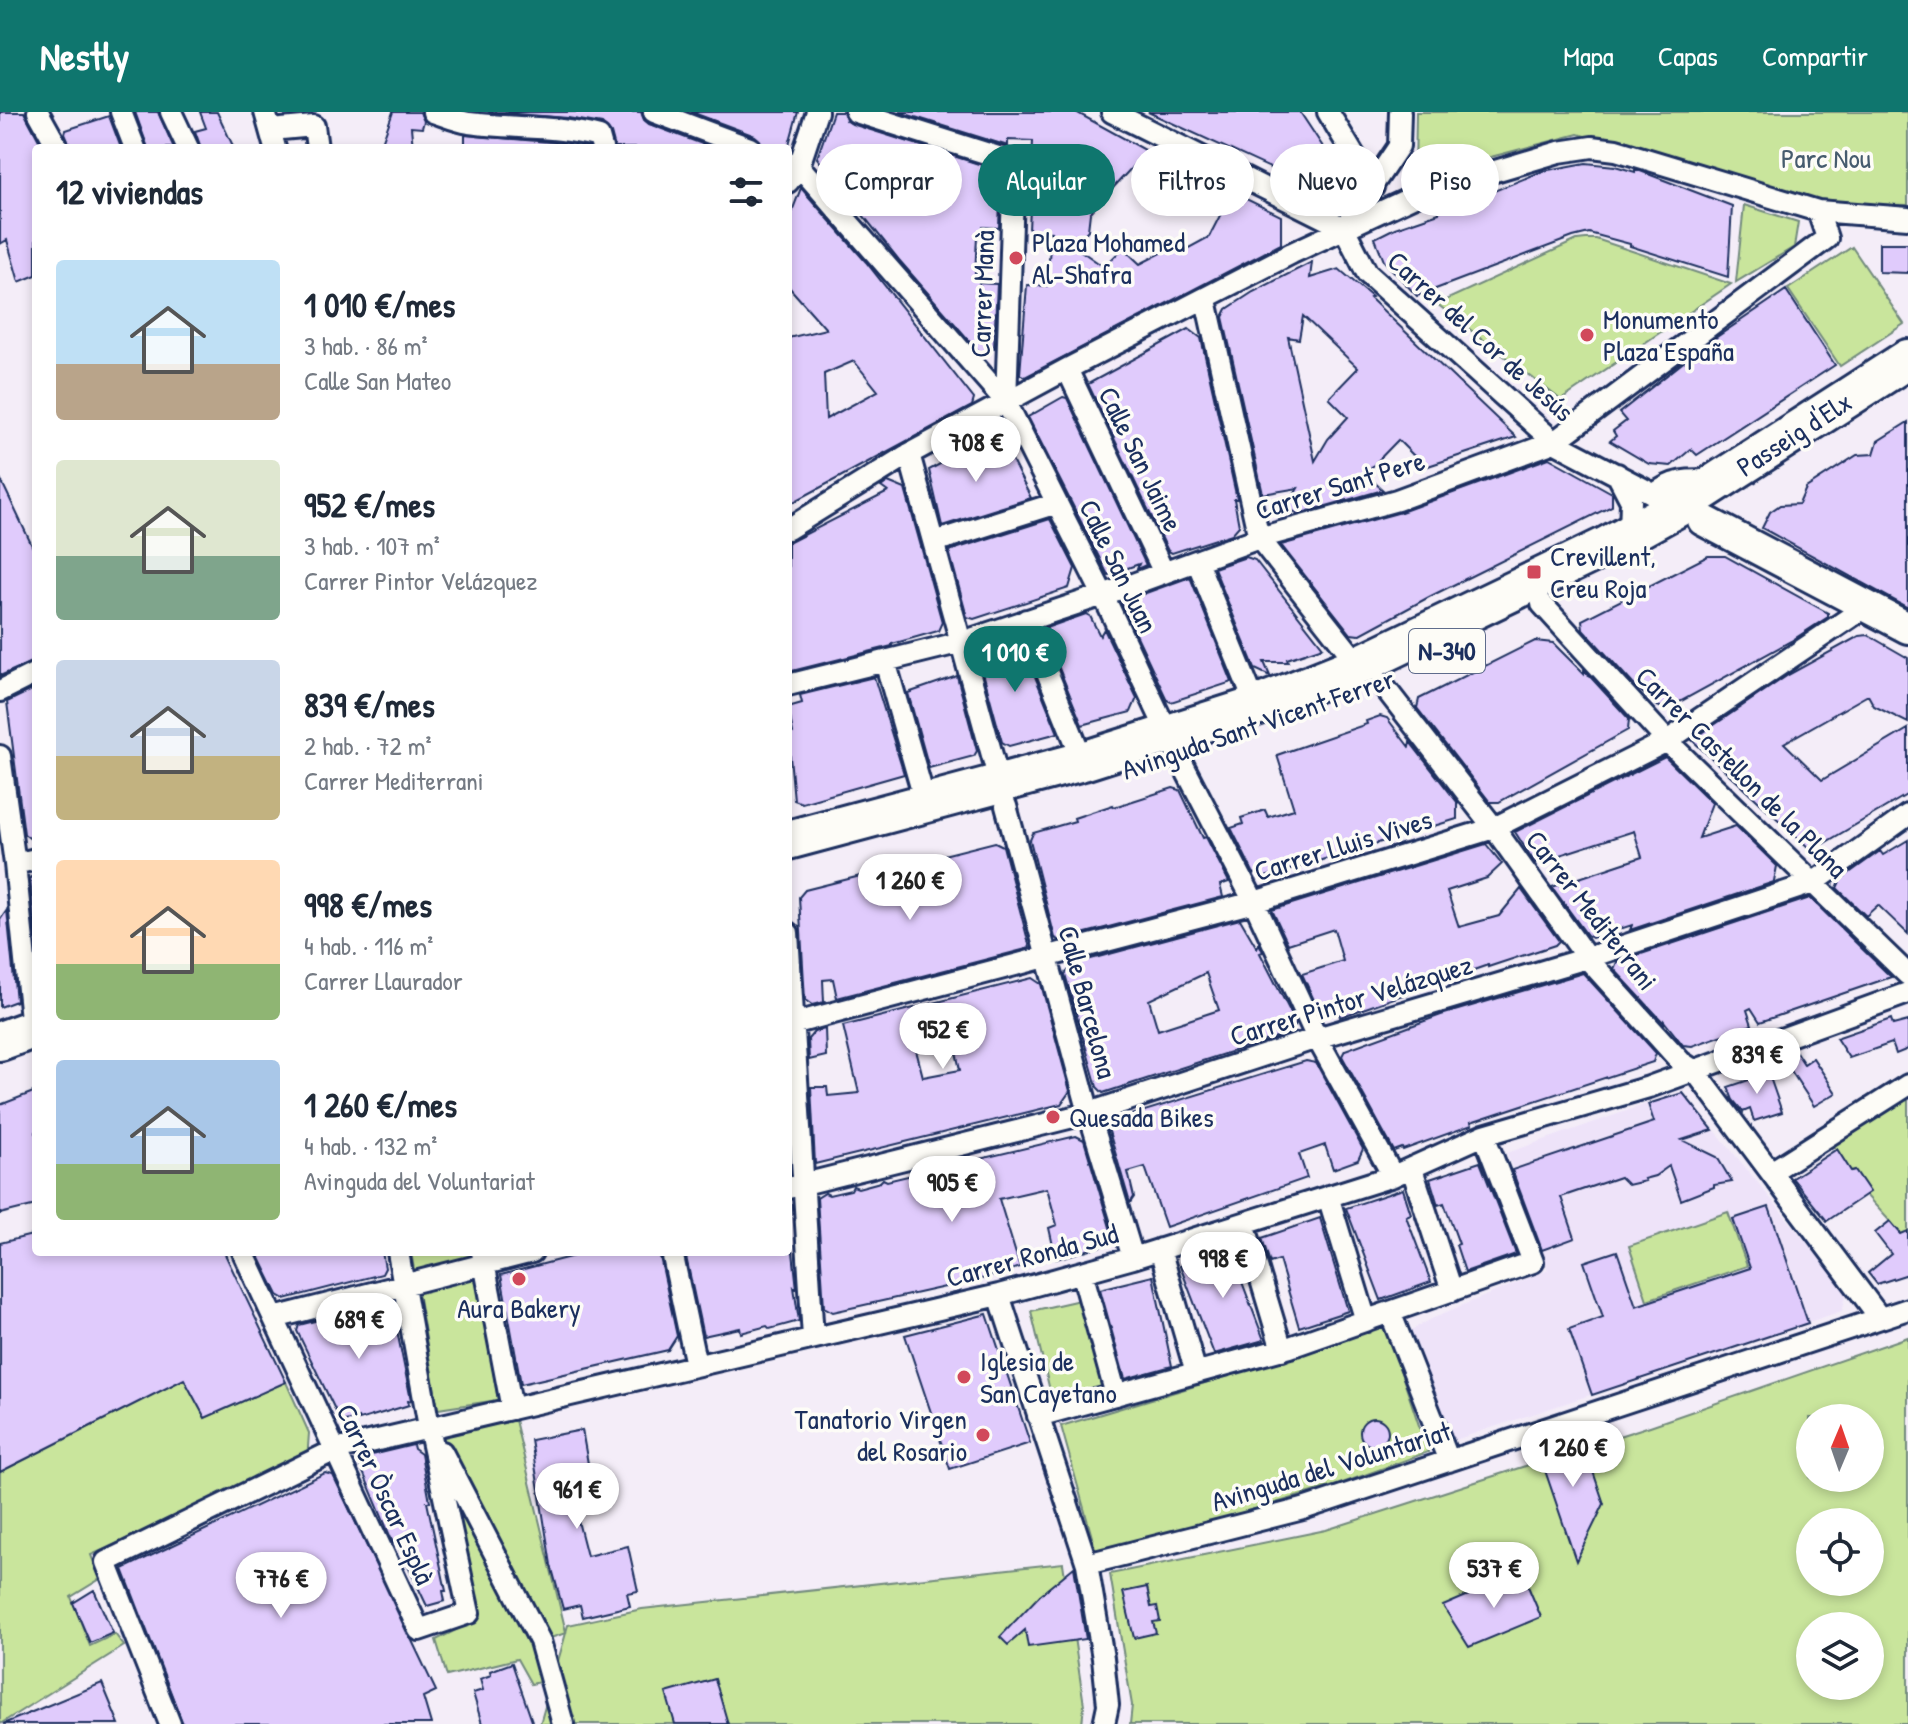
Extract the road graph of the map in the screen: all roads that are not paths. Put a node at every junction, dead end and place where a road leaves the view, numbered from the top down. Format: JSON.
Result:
{"nodes":[{"id":1,"x":121,"y":112,"type":"edge"},
{"id":2,"x":171,"y":112,"type":"edge"},
{"id":3,"x":433,"y":112,"type":"edge"},
{"id":4,"x":654,"y":112,"type":"edge"},
{"id":5,"x":817,"y":112,"type":"edge"},
{"id":6,"x":856,"y":112,"type":"edge"},
{"id":7,"x":1112,"y":112,"type":"edge"},
{"id":8,"x":1328,"y":112,"type":"edge"},
{"id":9,"x":1400,"y":112,"type":"edge"},
{"id":10,"x":46,"y":114,"type":"edge"},
{"id":11,"x":543,"y":119,"type":"edge"},
{"id":12,"x":270,"y":130,"type":"edge"},
{"id":13,"x":57,"y":144,"type":"edge"},
{"id":14,"x":133,"y":144,"type":"edge"},
{"id":15,"x":186,"y":144,"type":"edge"},
{"id":16,"x":316,"y":144,"type":"edge"},
{"id":17,"x":601,"y":144,"type":"edge"},
{"id":18,"x":739,"y":144,"type":"edge"},
{"id":19,"x":1347,"y":144,"type":"edge"},
{"id":20,"x":1385,"y":168,"type":"edge"},
{"id":21,"x":792,"y":170,"type":"edge"},
{"id":22,"x":1818,"y":211,"type":"junction"},
{"id":23,"x":1352,"y":216,"type":"edge"},
{"id":24,"x":1908,"y":218,"type":"edge"},
{"id":25,"x":1344,"y":228,"type":"junction"},
{"id":26,"x":1206,"y":300,"type":"junction"},
{"id":27,"x":1908,"y":359,"type":"edge"},
{"id":28,"x":1067,"y":369,"type":"junction"},
{"id":29,"x":1908,"y":385,"type":"edge"},
{"id":30,"x":1006,"y":402,"type":"junction"},
{"id":31,"x":1554,"y":442,"type":"junction"},
{"id":32,"x":909,"y":454,"type":"junction"},
{"id":33,"x":1617,"y":474,"type":"junction"},
{"id":34,"x":1057,"y":503,"type":"junction"},
{"id":35,"x":1679,"y":507,"type":"junction"},
{"id":36,"x":792,"y":527,"type":"edge"},
{"id":37,"x":1630,"y":533,"type":"junction"},
{"id":38,"x":1259,"y":538,"type":"junction"},
{"id":39,"x":934,"y":542,"type":"junction"},
{"id":40,"x":1197,"y":561,"type":"junction"},
{"id":41,"x":1164,"y":573,"type":"junction"},
{"id":42,"x":1103,"y":595,"type":"junction"},
{"id":43,"x":1542,"y":604,"type":"junction"},
{"id":44,"x":1867,"y":606,"type":"junction"},
{"id":45,"x":1026,"y":620,"type":"junction"},
{"id":46,"x":1908,"y":628,"type":"edge"},
{"id":47,"x":962,"y":642,"type":"junction"},
{"id":48,"x":885,"y":661,"type":"junction"},
{"id":49,"x":32,"y":675,"type":"edge"},
{"id":50,"x":1371,"y":675,"type":"junction"},
{"id":51,"x":792,"y":684,"type":"edge"},
{"id":52,"x":0,"y":691,"type":"edge"},
{"id":53,"x":1256,"y":706,"type":"junction"},
{"id":54,"x":1667,"y":741,"type":"junction"},
{"id":55,"x":1174,"y":745,"type":"junction"},
{"id":56,"x":0,"y":756,"type":"edge"},
{"id":57,"x":1083,"y":761,"type":"junction"},
{"id":58,"x":1003,"y":795,"type":"junction"},
{"id":59,"x":926,"y":805,"type":"junction"},
{"id":60,"x":1908,"y":815,"type":"edge"},
{"id":61,"x":1494,"y":828,"type":"junction"},
{"id":62,"x":792,"y":839,"type":"edge"},
{"id":63,"x":32,"y":860,"type":"edge"},
{"id":64,"x":792,"y":862,"type":"edge"},
{"id":65,"x":15,"y":864,"type":"junction"},
{"id":66,"x":1813,"y":883,"type":"junction"},
{"id":67,"x":1254,"y":902,"type":"junction"},
{"id":68,"x":1046,"y":958,"type":"junction"},
{"id":69,"x":1587,"y":958,"type":"junction"},
{"id":70,"x":1908,"y":975,"type":"edge"},
{"id":71,"x":1908,"y":993,"type":"edge"},
{"id":72,"x":792,"y":1024,"type":"edge"},
{"id":73,"x":1317,"y":1038,"type":"junction"},
{"id":74,"x":28,"y":1040,"type":"edge"},
{"id":75,"x":792,"y":1056,"type":"edge"},
{"id":76,"x":0,"y":1064,"type":"edge"},
{"id":77,"x":1695,"y":1071,"type":"junction"},
{"id":78,"x":1908,"y":1085,"type":"edge"},
{"id":79,"x":1089,"y":1113,"type":"junction"},
{"id":80,"x":1484,"y":1135,"type":"junction"},
{"id":81,"x":1403,"y":1172,"type":"junction"},
{"id":82,"x":1771,"y":1172,"type":"junction"},
{"id":83,"x":796,"y":1186,"type":"edge"},
{"id":84,"x":1328,"y":1196,"type":"junction"},
{"id":85,"x":1244,"y":1223,"type":"junction"},
{"id":86,"x":1160,"y":1249,"type":"junction"},
{"id":87,"x":245,"y":1256,"type":"edge"},
{"id":88,"x":399,"y":1256,"type":"edge"},
{"id":89,"x":673,"y":1256,"type":"edge"},
{"id":90,"x":483,"y":1258,"type":"edge"},
{"id":91,"x":1133,"y":1258,"type":"junction"},
{"id":92,"x":1082,"y":1272,"type":"junction"},
{"id":93,"x":404,"y":1284,"type":"junction"},
{"id":94,"x":1452,"y":1291,"type":"junction"},
{"id":95,"x":999,"y":1295,"type":"junction"},
{"id":96,"x":1908,"y":1309,"type":"edge"},
{"id":97,"x":1390,"y":1312,"type":"junction"},
{"id":98,"x":274,"y":1318,"type":"junction"},
{"id":99,"x":1880,"y":1318,"type":"junction"},
{"id":100,"x":1366,"y":1321,"type":"junction"},
{"id":101,"x":813,"y":1338,"type":"junction"},
{"id":102,"x":1282,"y":1350,"type":"junction"},
{"id":103,"x":696,"y":1365,"type":"junction"},
{"id":104,"x":1196,"y":1373,"type":"junction"},
{"id":105,"x":1116,"y":1395,"type":"junction"},
{"id":106,"x":512,"y":1409,"type":"junction"},
{"id":107,"x":1038,"y":1416,"type":"junction"},
{"id":108,"x":429,"y":1427,"type":"junction"},
{"id":109,"x":335,"y":1450,"type":"junction"},
{"id":110,"x":1449,"y":1461,"type":"junction"},
{"id":111,"x":1087,"y":1564,"type":"junction"},
{"id":112,"x":170,"y":1724,"type":"edge"},
{"id":113,"x":563,"y":1724,"type":"edge"},
{"id":114,"x":1104,"y":1724,"type":"edge"}],
"edges":[{"from":1,"to":14,"type":"street"},
{"from":2,"to":15,"type":"street"},
{"from":3,"to":11,"type":"street"},
{"from":4,"to":18,"type":"street"},
{"from":5,"to":21,"type":"street"},
{"from":6,"to":30,"type":"street","name":"Carrer Manà"},
{"from":7,"to":25,"type":"street"},
{"from":8,"to":19,"type":"street"},
{"from":9,"to":20,"type":"street"},
{"from":10,"to":13,"type":"street"},
{"from":11,"to":17,"type":"street"},
{"from":12,"to":16,"type":"street"},
{"from":21,"to":30,"type":"street"},
{"from":22,"to":24,"type":"street"},
{"from":22,"to":25,"type":"street"},
{"from":22,"to":31,"type":"street","name":"Carrer Sant Pere"},
{"from":23,"to":25,"type":"street"},
{"from":25,"to":26,"type":"street"},
{"from":25,"to":31,"type":"street","name":"Carrer del Cor de Jesús"},
{"from":26,"to":28,"type":"street"},
{"from":26,"to":38,"type":"street"},
{"from":27,"to":35,"type":"highway","name":"Passeig d'Elx","number":"N-340"},
{"from":28,"to":30,"type":"street"},
{"from":28,"to":41,"type":"street","name":"Calle San Jaime"},
{"from":29,"to":35,"type":"highway","name":"Passeig d'Elx","number":"N-340"},
{"from":30,"to":32,"type":"street"},
{"from":30,"to":34,"type":"street","name":"Calle San Juan"},
{"from":31,"to":33,"type":"street","name":"Carrer del Cor de Jesús"},
{"from":31,"to":38,"type":"street","name":"Carrer Sant Pere"},
{"from":32,"to":36,"type":"street"},
{"from":32,"to":39,"type":"street","name":"Calle Barcelona"},
{"from":33,"to":35,"type":"street","name":"Carrer del Cor de Jesús"},
{"from":33,"to":37,"type":"street"},
{"from":34,"to":39,"type":"street"},
{"from":34,"to":42,"type":"street","name":"Calle San Juan"},
{"from":35,"to":37,"type":"highway","name":"Avinguda Sant Vicent Ferrer","number":"N-340"},
{"from":35,"to":43,"type":"highway","name":"Avinguda Sant Vicent Ferrer","number":"N-340"},
{"from":35,"to":44,"type":"street"},
{"from":37,"to":50,"type":"highway","name":"Avinguda Sant Vicent Ferrer","number":"N-340"},
{"from":38,"to":40,"type":"street","name":"Carrer Sant Pere"},
{"from":38,"to":50,"type":"street","name":"Carrer Mediterrani"},
{"from":39,"to":47,"type":"street","name":"Calle Barcelona"},
{"from":40,"to":41,"type":"street","name":"Carrer Sant Pere"},
{"from":40,"to":53,"type":"street"},
{"from":41,"to":42,"type":"street","name":"Carrer Sant Pere"},
{"from":42,"to":45,"type":"street","name":"Carrer Sant Pere"},
{"from":42,"to":55,"type":"street","name":"Calle San Juan"},
{"from":43,"to":50,"type":"highway","name":"Avinguda Sant Vicent Ferrer","number":"N-340"},
{"from":43,"to":54,"type":"street","name":"Carrer Castellon de la Plana"},
{"from":44,"to":46,"type":"street"},
{"from":44,"to":54,"type":"street","name":"Carrer Lluis Vives"},
{"from":45,"to":47,"type":"street","name":"Carrer Sant Pere"},
{"from":45,"to":57,"type":"street"},
{"from":47,"to":48,"type":"street","name":"Carrer Sant Pere"},
{"from":47,"to":58,"type":"street","name":"Calle Barcelona"},
{"from":48,"to":51,"type":"street","name":"Carrer Sant Pere"},
{"from":48,"to":59,"type":"street"},
{"from":49,"to":52,"type":"street"},
{"from":50,"to":53,"type":"highway","name":"Avinguda Sant Vicent Ferrer","number":"N-340"},
{"from":50,"to":55,"type":"highway","name":"Avinguda Sant Vicent Ferrer","number":"N-340"},
{"from":50,"to":61,"type":"street","name":"Carrer Mediterrani"},
{"from":53,"to":55,"type":"highway","name":"Avinguda Sant Vicent Ferrer","number":"N-340"},
{"from":54,"to":61,"type":"street","name":"Carrer Lluis Vives"},
{"from":54,"to":66,"type":"street","name":"Carrer Castellon de la Plana"},
{"from":55,"to":57,"type":"highway","name":"Avinguda Sant Vicent Ferrer","number":"N-340"},
{"from":55,"to":58,"type":"highway","name":"Avinguda Sant Vicent Ferrer","number":"N-340"},
{"from":55,"to":67,"type":"street","name":"Calle San Juan"},
{"from":56,"to":65,"type":"street"},
{"from":57,"to":58,"type":"highway","name":"Avinguda Sant Vicent Ferrer","number":"N-340"},
{"from":58,"to":59,"type":"highway","name":"Avinguda Sant Vicent Ferrer","number":"N-340"},
{"from":58,"to":64,"type":"highway","name":"Avinguda Sant Vicent Ferrer","number":"N-340"},
{"from":58,"to":68,"type":"street","name":"Calle Barcelona"},
{"from":59,"to":62,"type":"highway","name":"Avinguda Sant Vicent Ferrer","number":"N-340"},
{"from":60,"to":66,"type":"street","name":"Carrer Pintor Velázquez"},
{"from":61,"to":67,"type":"street","name":"Carrer Lluis Vives"},
{"from":61,"to":69,"type":"street","name":"Carrer Mediterrani"},
{"from":63,"to":65,"type":"street"},
{"from":65,"to":74,"type":"street"},
{"from":66,"to":69,"type":"street","name":"Carrer Pintor Velázquez"},
{"from":66,"to":70,"type":"street","name":"Carrer Castellon de la Plana"},
{"from":67,"to":68,"type":"street","name":"Carrer Lluis Vives"},
{"from":67,"to":73,"type":"street","name":"Calle San Juan"},
{"from":68,"to":72,"type":"street","name":"Carrer Lluis Vives"},
{"from":68,"to":79,"type":"street","name":"Calle Barcelona"},
{"from":69,"to":73,"type":"street","name":"Carrer Pintor Velázquez"},
{"from":69,"to":77,"type":"street","name":"Carrer Mediterrani"},
{"from":71,"to":77,"type":"street","name":"Carrer Ronda Sud"},
{"from":73,"to":79,"type":"street","name":"Carrer Pintor Velázquez"},
{"from":73,"to":81,"type":"street","name":"Calle San Juan"},
{"from":74,"to":76,"type":"highway"},
{"from":75,"to":83,"type":"street"},
{"from":77,"to":80,"type":"street","name":"Carrer Ronda Sud"},
{"from":77,"to":82,"type":"street","name":"Carrer Mediterrani"},
{"from":78,"to":82,"type":"street"},
{"from":79,"to":83,"type":"street","name":"Carrer Pintor Velázquez"},
{"from":79,"to":91,"type":"street","name":"Calle Barcelona"},
{"from":80,"to":81,"type":"street","name":"Carrer Ronda Sud"},
{"from":80,"to":94,"type":"street"},
{"from":81,"to":84,"type":"street","name":"Carrer Ronda Sud"},
{"from":81,"to":94,"type":"street","name":"Calle San Juan"},
{"from":82,"to":99,"type":"street","name":"Carrer Mediterrani"},
{"from":83,"to":101,"type":"street"},
{"from":84,"to":85,"type":"street","name":"Carrer Ronda Sud"},
{"from":84,"to":100,"type":"street"},
{"from":85,"to":86,"type":"street","name":"Carrer Ronda Sud"},
{"from":85,"to":102,"type":"street"},
{"from":86,"to":91,"type":"street","name":"Carrer Ronda Sud"},
{"from":86,"to":104,"type":"street"},
{"from":87,"to":98,"type":"street","name":"Carrer Òscar Esplà"},
{"from":88,"to":93,"type":"street"},
{"from":89,"to":103,"type":"street"},
{"from":90,"to":93,"type":"street"},
{"from":90,"to":106,"type":"street"},
{"from":91,"to":92,"type":"street","name":"Carrer Ronda Sud"},
{"from":92,"to":95,"type":"street","name":"Carrer Ronda Sud"},
{"from":92,"to":105,"type":"street"},
{"from":93,"to":98,"type":"street"},
{"from":93,"to":108,"type":"street"},
{"from":94,"to":97,"type":"street"},
{"from":95,"to":101,"type":"street","name":"Carrer Ronda Sud"},
{"from":95,"to":107,"type":"street"},
{"from":96,"to":99,"type":"street","name":"Avinguda del Voluntariat"},
{"from":97,"to":100,"type":"street"},
{"from":97,"to":110,"type":"street"},
{"from":98,"to":109,"type":"street","name":"Carrer Òscar Esplà"},
{"from":99,"to":110,"type":"street","name":"Avinguda del Voluntariat"},
{"from":100,"to":102,"type":"street"},
{"from":101,"to":103,"type":"street","name":"Carrer Ronda Sud"},
{"from":102,"to":104,"type":"street"},
{"from":103,"to":106,"type":"street","name":"Carrer Ronda Sud"},
{"from":104,"to":105,"type":"street"},
{"from":105,"to":107,"type":"street"},
{"from":106,"to":108,"type":"street","name":"Carrer Ronda Sud"},
{"from":107,"to":111,"type":"street"},
{"from":108,"to":109,"type":"street","name":"Carrer Ronda Sud"},
{"from":108,"to":109,"type":"street","name":"Carrer Òscar Esplà"},
{"from":108,"to":113,"type":"street"},
{"from":109,"to":112,"type":"street","name":"Carrer Ronda Sud"},
{"from":110,"to":111,"type":"street","name":"Avinguda del Voluntariat"},
{"from":111,"to":114,"type":"street"}]}
